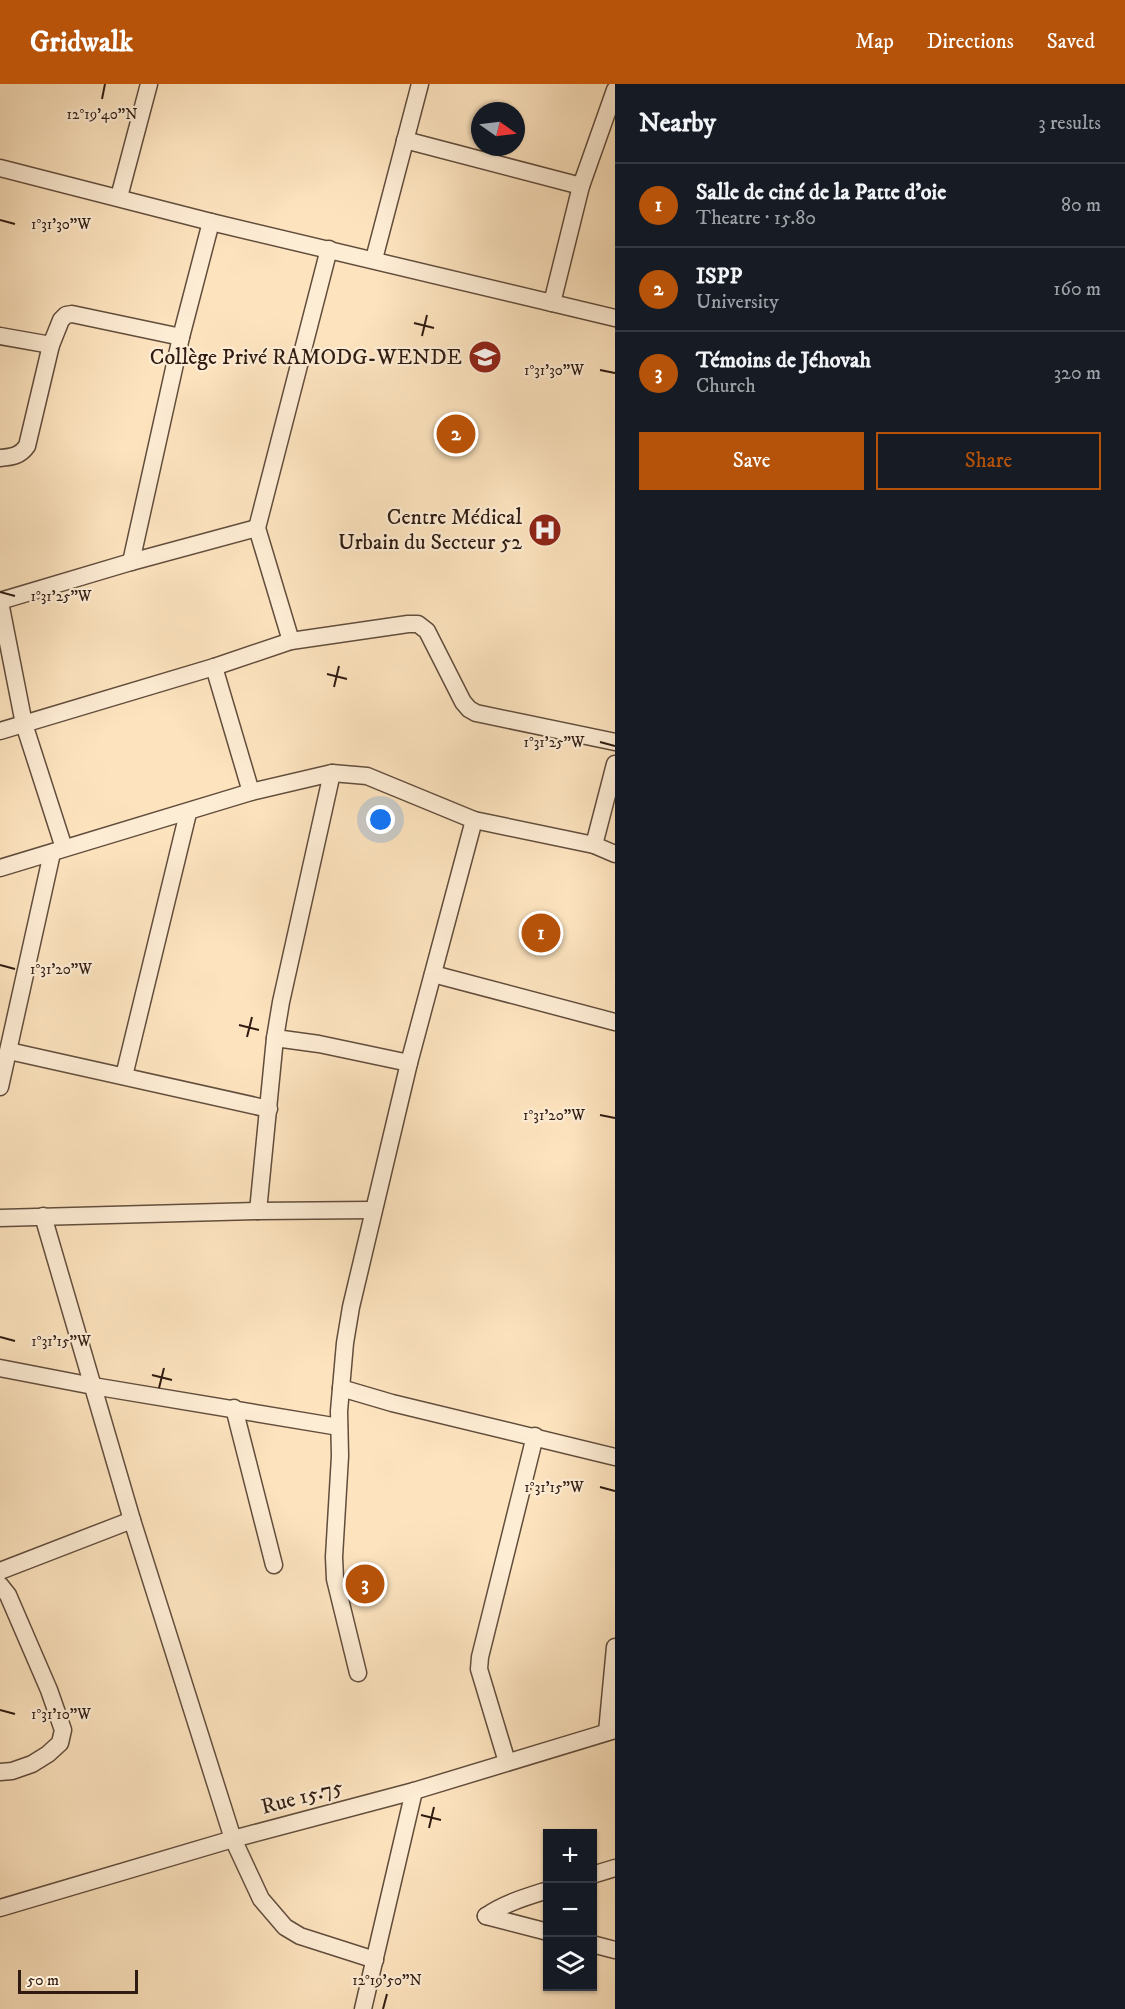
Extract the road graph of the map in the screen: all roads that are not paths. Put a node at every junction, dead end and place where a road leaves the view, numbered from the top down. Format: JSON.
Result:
{"nodes":[{"id":1,"x":149,"y":84,"type":"edge"},
{"id":2,"x":420,"y":84,"type":"edge"},
{"id":3,"x":615,"y":90,"type":"edge"},
{"id":4,"x":405,"y":140,"type":"junction"},
{"id":5,"x":0,"y":168,"type":"edge"},
{"id":6,"x":581,"y":186,"type":"junction"},
{"id":7,"x":119,"y":197,"type":"junction"},
{"id":8,"x":211,"y":222,"type":"junction"},
{"id":9,"x":329,"y":249,"type":"junction"},
{"id":10,"x":374,"y":260,"type":"junction"},
{"id":11,"x":552,"y":303,"type":"junction"},
{"id":12,"x":615,"y":318,"type":"edge"},
{"id":13,"x":0,"y":336,"type":"edge"},
{"id":14,"x":181,"y":337,"type":"junction"},
{"id":15,"x":51,"y":345,"type":"junction"},
{"id":16,"x":0,"y":458,"type":"edge"},
{"id":17,"x":257,"y":528,"type":"junction"},
{"id":18,"x":131,"y":562,"type":"junction"},
{"id":19,"x":0,"y":602,"type":"edge"},
{"id":20,"x":291,"y":641,"type":"junction"},
{"id":21,"x":214,"y":667,"type":"junction"},
{"id":22,"x":24,"y":723,"type":"junction"},
{"id":23,"x":0,"y":731,"type":"edge"},
{"id":24,"x":615,"y":742,"type":"edge"},
{"id":25,"x":615,"y":764,"type":"edge"},
{"id":26,"x":332,"y":773,"type":"junction"},
{"id":27,"x":251,"y":792,"type":"junction"},
{"id":28,"x":188,"y":813,"type":"junction"},
{"id":29,"x":474,"y":820,"type":"junction"},
{"id":30,"x":594,"y":845,"type":"junction"},
{"id":31,"x":58,"y":850,"type":"junction"},
{"id":32,"x":615,"y":854,"type":"edge"},
{"id":33,"x":0,"y":868,"type":"edge"},
{"id":34,"x":434,"y":974,"type":"junction"},
{"id":35,"x":615,"y":1022,"type":"edge"},
{"id":36,"x":275,"y":1038,"type":"junction"},
{"id":37,"x":9,"y":1051,"type":"junction"},
{"id":38,"x":409,"y":1063,"type":"junction"},
{"id":39,"x":124,"y":1076,"type":"junction"},
{"id":40,"x":0,"y":1087,"type":"edge"},
{"id":41,"x":268,"y":1109,"type":"junction"},
{"id":42,"x":373,"y":1210,"type":"junction"},
{"id":43,"x":258,"y":1211,"type":"junction"},
{"id":44,"x":43,"y":1216,"type":"junction"},
{"id":45,"x":0,"y":1218,"type":"edge"},
{"id":46,"x":0,"y":1368,"type":"edge"},
{"id":47,"x":93,"y":1386,"type":"junction"},
{"id":48,"x":341,"y":1388,"type":"junction"},
{"id":49,"x":234,"y":1408,"type":"junction"},
{"id":50,"x":339,"y":1427,"type":"junction"},
{"id":51,"x":535,"y":1436,"type":"junction"},
{"id":52,"x":615,"y":1457,"type":"edge"},
{"id":53,"x":132,"y":1520,"type":"junction"},
{"id":54,"x":274,"y":1565,"type":"dead end"},
{"id":55,"x":0,"y":1571,"type":"edge"},
{"id":56,"x":0,"y":1585,"type":"edge"},
{"id":57,"x":615,"y":1647,"type":"edge"},
{"id":58,"x":358,"y":1673,"type":"dead end"},
{"id":59,"x":611,"y":1731,"type":"edge"},
{"id":60,"x":507,"y":1762,"type":"junction"},
{"id":61,"x":0,"y":1772,"type":"edge"},
{"id":62,"x":414,"y":1791,"type":"junction"},
{"id":63,"x":233,"y":1839,"type":"junction"},
{"id":64,"x":615,"y":1868,"type":"edge"},
{"id":65,"x":597,"y":1873,"type":"edge"},
{"id":66,"x":543,"y":1892,"type":"edge"},
{"id":67,"x":0,"y":1908,"type":"edge"},
{"id":68,"x":543,"y":1931,"type":"edge"},
{"id":69,"x":597,"y":1945,"type":"edge"},
{"id":70,"x":615,"y":1950,"type":"edge"},
{"id":71,"x":375,"y":1960,"type":"junction"},
{"id":72,"x":363,"y":2009,"type":"edge"}],
"edges":[{"from":1,"to":7,"type":"street"},
{"from":2,"to":4,"type":"street"},
{"from":3,"to":6,"type":"street"},
{"from":4,"to":6,"type":"street"},
{"from":4,"to":10,"type":"street"},
{"from":5,"to":7,"type":"street"},
{"from":6,"to":11,"type":"street"},
{"from":7,"to":8,"type":"street"},
{"from":8,"to":9,"type":"street"},
{"from":8,"to":14,"type":"street"},
{"from":9,"to":10,"type":"street"},
{"from":9,"to":17,"type":"street"},
{"from":10,"to":11,"type":"street"},
{"from":11,"to":12,"type":"street"},
{"from":13,"to":15,"type":"street"},
{"from":14,"to":15,"type":"street"},
{"from":14,"to":18,"type":"street"},
{"from":15,"to":16,"type":"street"},
{"from":17,"to":18,"type":"street"},
{"from":17,"to":20,"type":"street"},
{"from":18,"to":19,"type":"street"},
{"from":19,"to":22,"type":"street"},
{"from":20,"to":21,"type":"street"},
{"from":20,"to":24,"type":"street"},
{"from":21,"to":22,"type":"street"},
{"from":21,"to":27,"type":"street"},
{"from":22,"to":23,"type":"street"},
{"from":22,"to":31,"type":"street"},
{"from":25,"to":30,"type":"street"},
{"from":26,"to":27,"type":"street"},
{"from":26,"to":29,"type":"street"},
{"from":26,"to":36,"type":"street"},
{"from":27,"to":28,"type":"street"},
{"from":28,"to":31,"type":"street"},
{"from":28,"to":39,"type":"street"},
{"from":29,"to":30,"type":"street"},
{"from":29,"to":34,"type":"street"},
{"from":30,"to":32,"type":"street"},
{"from":31,"to":33,"type":"street"},
{"from":31,"to":37,"type":"street"},
{"from":34,"to":35,"type":"street"},
{"from":34,"to":38,"type":"street"},
{"from":36,"to":38,"type":"street"},
{"from":36,"to":41,"type":"street"},
{"from":37,"to":39,"type":"street"},
{"from":37,"to":40,"type":"street"},
{"from":38,"to":42,"type":"street"},
{"from":39,"to":41,"type":"street"},
{"from":41,"to":43,"type":"street"},
{"from":42,"to":43,"type":"street"},
{"from":42,"to":48,"type":"street"},
{"from":43,"to":44,"type":"street"},
{"from":44,"to":45,"type":"street"},
{"from":44,"to":47,"type":"street"},
{"from":46,"to":47,"type":"street"},
{"from":47,"to":49,"type":"street"},
{"from":47,"to":53,"type":"street"},
{"from":48,"to":50,"type":"street"},
{"from":48,"to":51,"type":"street"},
{"from":49,"to":50,"type":"street"},
{"from":49,"to":54,"type":"street"},
{"from":50,"to":58,"type":"street"},
{"from":51,"to":52,"type":"street"},
{"from":51,"to":60,"type":"street"},
{"from":53,"to":55,"type":"street"},
{"from":53,"to":63,"type":"street"},
{"from":56,"to":61,"type":"street"},
{"from":57,"to":59,"type":"street"},
{"from":59,"to":60,"type":"street","name":"Rue 15.75"},
{"from":60,"to":62,"type":"street","name":"Rue 15.75"},
{"from":62,"to":63,"type":"street","name":"Rue 15.75"},
{"from":62,"to":71,"type":"street"},
{"from":63,"to":67,"type":"street","name":"Rue 15.75"},
{"from":63,"to":71,"type":"street"},
{"from":64,"to":65,"type":"street"},
{"from":66,"to":68,"type":"street"},
{"from":69,"to":70,"type":"street"},
{"from":71,"to":72,"type":"street"}]}
